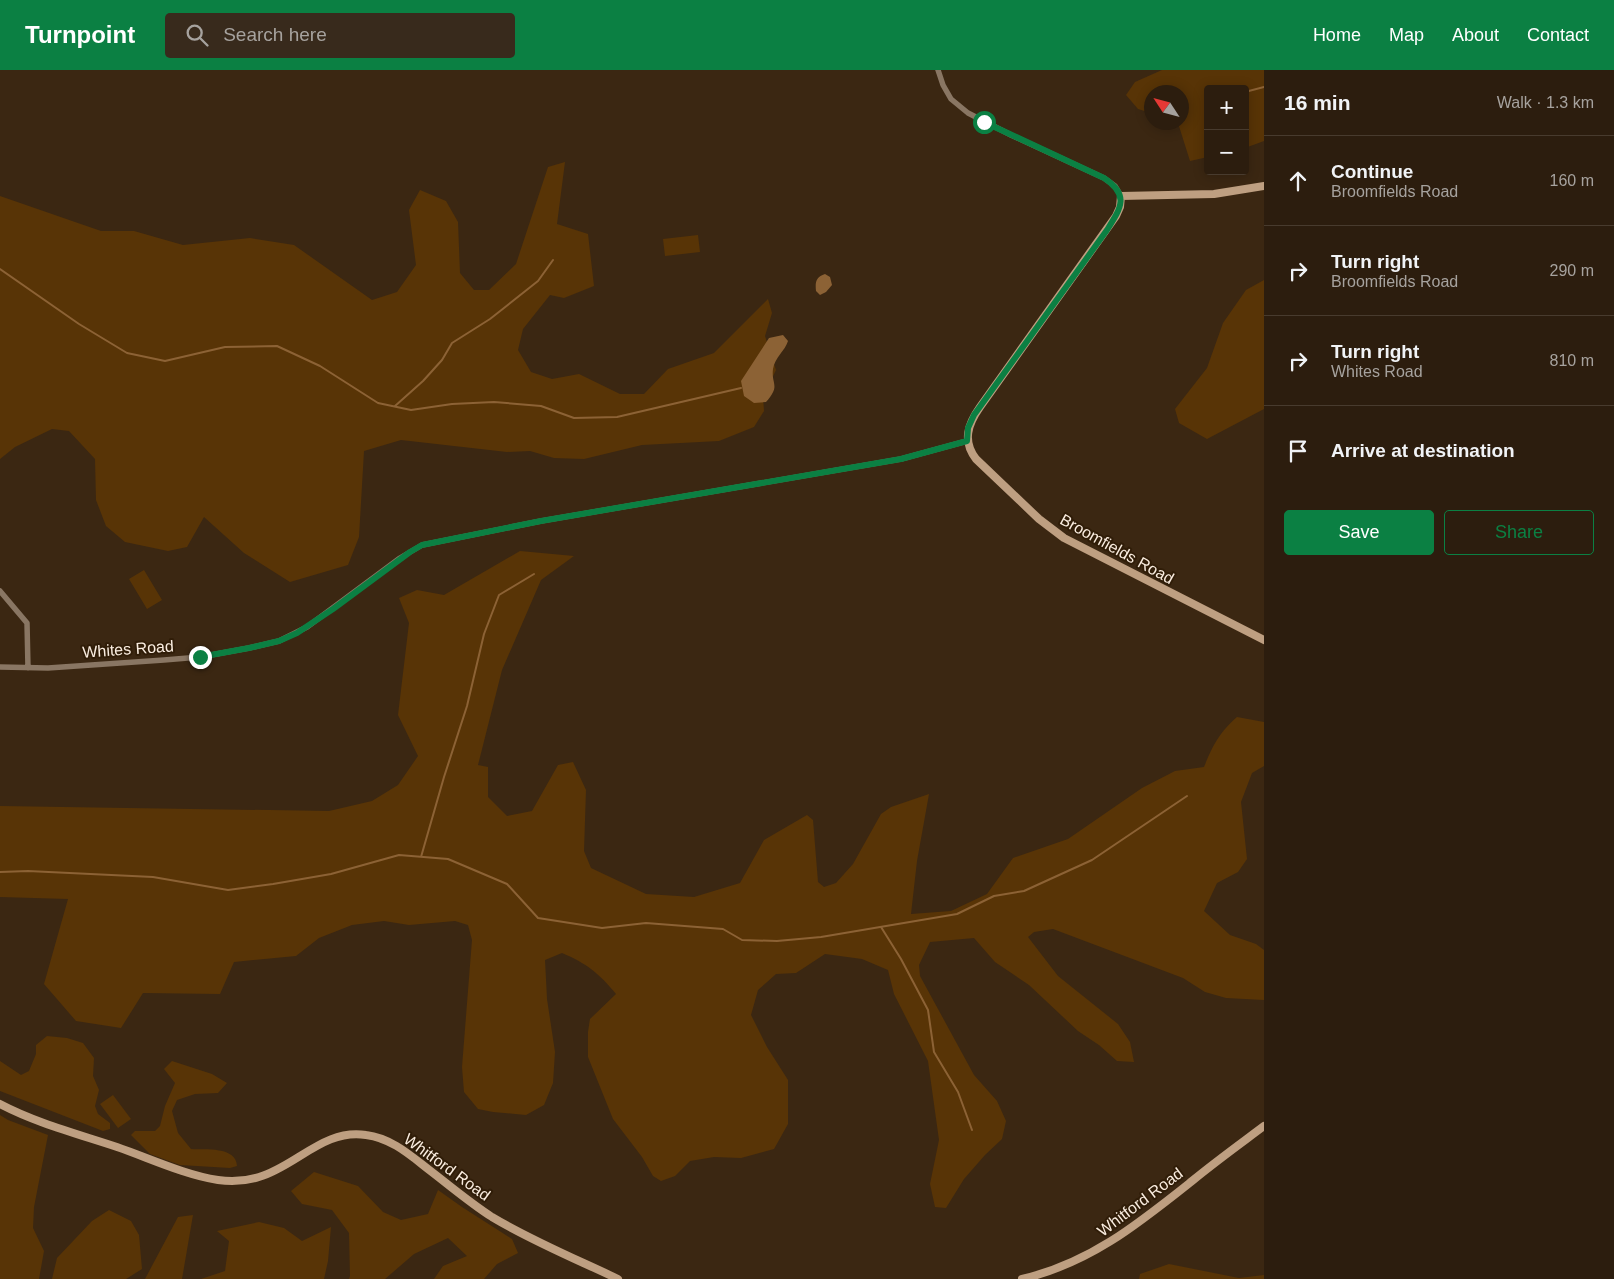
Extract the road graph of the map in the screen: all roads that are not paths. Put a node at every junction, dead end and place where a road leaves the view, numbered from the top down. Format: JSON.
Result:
{"nodes":[{"id":1,"x":938,"y":70,"type":"edge"},
{"id":2,"x":1264,"y":186,"type":"edge"},
{"id":3,"x":1120,"y":196,"type":"junction"},
{"id":4,"x":967,"y":441,"type":"junction"},
{"id":5,"x":0,"y":591,"type":"edge"},
{"id":6,"x":1264,"y":640,"type":"edge"},
{"id":7,"x":0,"y":667,"type":"edge"},
{"id":8,"x":28,"y":668,"type":"junction"},
{"id":9,"x":0,"y":1104,"type":"edge"},
{"id":10,"x":1264,"y":1126,"type":"edge"},
{"id":11,"x":618,"y":1279,"type":"edge"},
{"id":12,"x":1022,"y":1279,"type":"edge"}],
"edges":[{"from":1,"to":3,"type":"street"},
{"from":2,"to":3,"type":"main road"},
{"from":3,"to":4,"type":"main road"},
{"from":4,"to":6,"type":"main road","name":"Broomfields Road"},
{"from":4,"to":8,"type":"street","name":"Whites Road"},
{"from":5,"to":8,"type":"street"},
{"from":7,"to":8,"type":"street","name":"Whites Road"},
{"from":9,"to":11,"type":"main road","name":"Whitford Road"},
{"from":10,"to":12,"type":"main road","name":"Whitford Road"}]}
